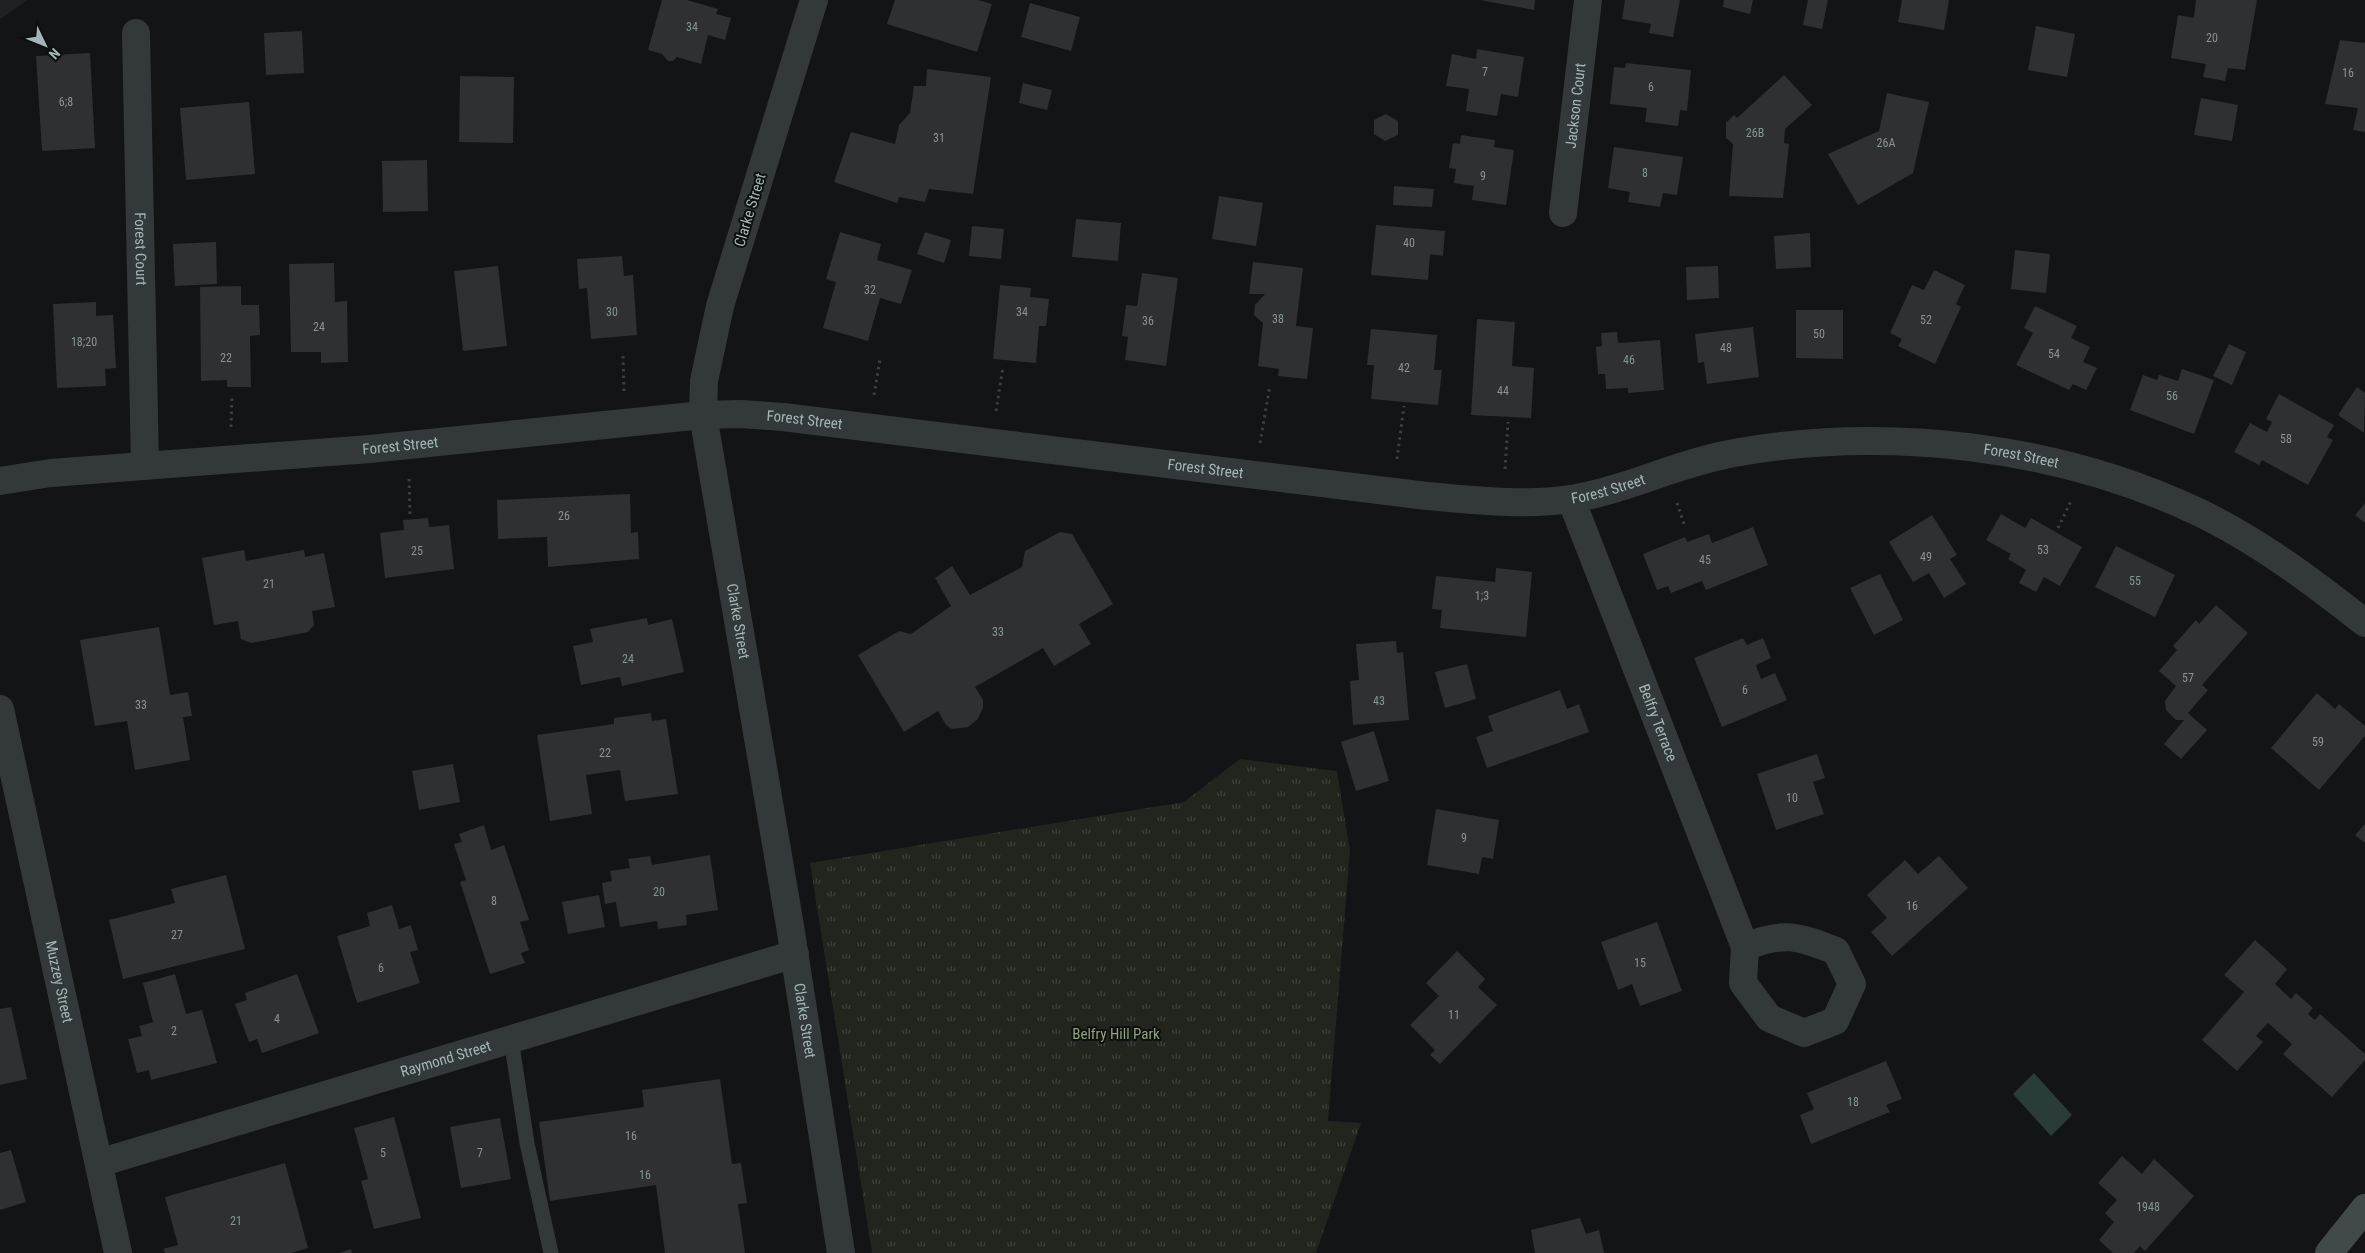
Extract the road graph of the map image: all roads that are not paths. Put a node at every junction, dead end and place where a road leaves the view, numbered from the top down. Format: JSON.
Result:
{"nodes":[{"id":1,"x":814,"y":0,"type":"edge"},
{"id":2,"x":1588,"y":0,"type":"edge"},
{"id":3,"x":136,"y":33,"type":"dead end"},
{"id":4,"x":1563,"y":214,"type":"dead end"},
{"id":5,"x":703,"y":415,"type":"junction"},
{"id":6,"x":145,"y":465,"type":"junction"},
{"id":7,"x":0,"y":482,"type":"edge"},
{"id":8,"x":1571,"y":499,"type":"junction"},
{"id":9,"x":2365,"y":623,"type":"edge"},
{"id":10,"x":0,"y":709,"type":"edge"},
{"id":11,"x":1745,"y":947,"type":"dead end"},
{"id":12,"x":794,"y":954,"type":"junction"},
{"id":13,"x":511,"y":1039,"type":"junction"},
{"id":14,"x":99,"y":1163,"type":"junction"},
{"id":15,"x":2365,"y":1208,"type":"edge"},
{"id":16,"x":118,"y":1253,"type":"edge"},
{"id":17,"x":550,"y":1253,"type":"edge"},
{"id":18,"x":841,"y":1253,"type":"edge"},
{"id":19,"x":2329,"y":1253,"type":"edge"}],
"edges":[{"from":1,"to":5,"type":"street","name":"Clarke Street"},
{"from":2,"to":4,"type":"street","name":"Jackson Court"},
{"from":3,"to":6,"type":"street","name":"Forest Court"},
{"from":5,"to":6,"type":"street","name":"Forest Street"},
{"from":5,"to":8,"type":"street","name":"Forest Street"},
{"from":5,"to":12,"type":"street","name":"Clarke Street"},
{"from":6,"to":7,"type":"street","name":"Forest Street"},
{"from":8,"to":9,"type":"street","name":"Forest Street"},
{"from":8,"to":11,"type":"street","name":"Belfry Terrace"},
{"from":10,"to":14,"type":"street","name":"Muzzey Street"},
{"from":12,"to":13,"type":"street","name":"Raymond Street"},
{"from":12,"to":18,"type":"street","name":"Clarke Street"},
{"from":13,"to":14,"type":"street","name":"Raymond Street"},
{"from":13,"to":17,"type":"lane"},
{"from":14,"to":16,"type":"street","name":"Muzzey Street"},
{"from":15,"to":19,"type":"main road"}]}
